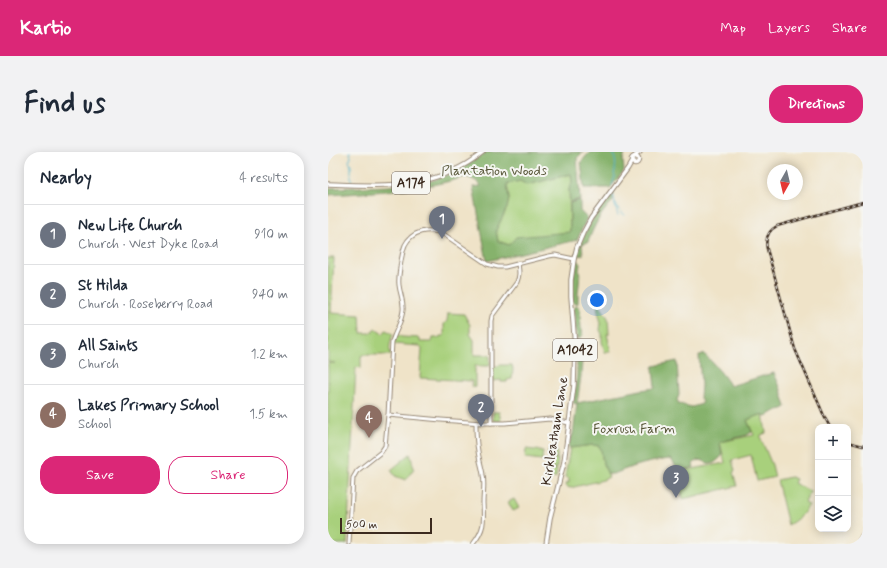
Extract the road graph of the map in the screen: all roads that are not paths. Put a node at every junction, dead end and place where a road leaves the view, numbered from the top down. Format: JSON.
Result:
{"nodes":[{"id":1,"x":480,"y":152,"type":"edge"},
{"id":2,"x":483,"y":152,"type":"edge"},
{"id":3,"x":640,"y":152,"type":"edge"},
{"id":4,"x":637,"y":157,"type":"junction"},
{"id":5,"x":634,"y":162,"type":"junction"},
{"id":6,"x":328,"y":183,"type":"edge"},
{"id":7,"x":574,"y":259,"type":"junction"},
{"id":8,"x":518,"y":263,"type":"junction"},
{"id":9,"x":388,"y":415,"type":"junction"},
{"id":10,"x":476,"y":423,"type":"junction"},
{"id":11,"x":491,"y":423,"type":"junction"},
{"id":12,"x":569,"y":423,"type":"junction"},
{"id":13,"x":863,"y":536,"type":"edge"},
{"id":14,"x":349,"y":544,"type":"edge"},
{"id":15,"x":473,"y":544,"type":"edge"},
{"id":16,"x":546,"y":544,"type":"edge"},
{"id":17,"x":860,"y":544,"type":"edge"}],
"edges":[{"from":1,"to":6,"type":"main road","number":"A174"},
{"from":2,"to":6,"type":"main road","number":"A174"},
{"from":3,"to":4,"type":"main road","number":"A1042"},
{"from":4,"to":5,"type":"main road","number":"A1042"},
{"from":4,"to":5,"type":"main road","number":"A1042"},
{"from":5,"to":7,"type":"main road","name":"Kirkleatham Lane","number":"A1042"},
{"from":7,"to":8,"type":"street"},
{"from":7,"to":12,"type":"main road","name":"Kirkleatham Lane","number":"A1042"},
{"from":8,"to":9,"type":"street"},
{"from":8,"to":11,"type":"street"},
{"from":9,"to":10,"type":"street"},
{"from":9,"to":14,"type":"street"},
{"from":10,"to":11,"type":"street"},
{"from":10,"to":15,"type":"street"},
{"from":11,"to":12,"type":"street"},
{"from":12,"to":16,"type":"main road","name":"Kirkleatham Lane","number":"A1042"},
{"from":13,"to":17,"type":"main road"}]}
